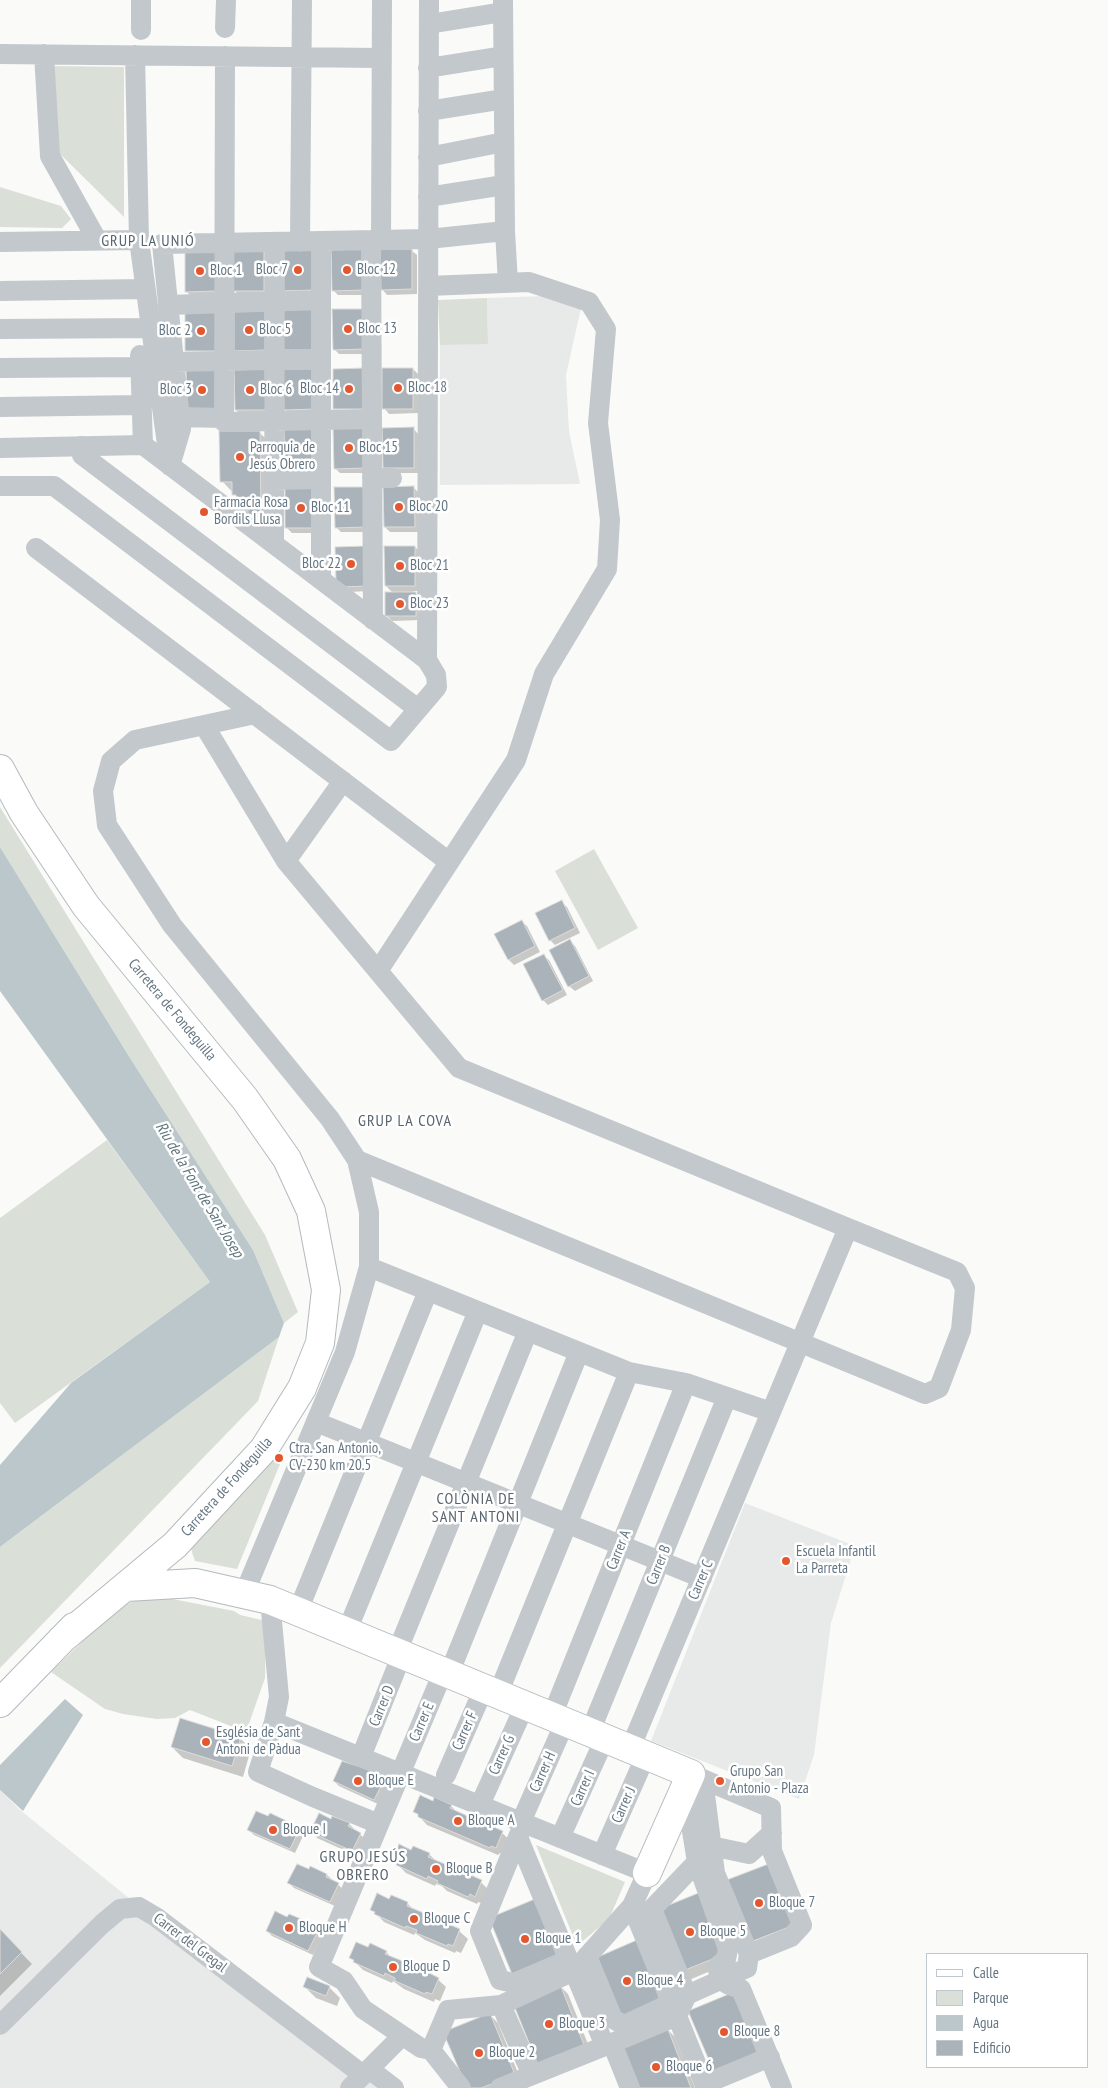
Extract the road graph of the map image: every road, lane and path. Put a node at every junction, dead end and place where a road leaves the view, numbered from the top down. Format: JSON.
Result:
{"nodes":[{"id":1,"x":141,"y":0,"type":"edge"},
{"id":2,"x":226,"y":0,"type":"edge"},
{"id":3,"x":302,"y":0,"type":"edge"},
{"id":4,"x":382,"y":0,"type":"edge"},
{"id":5,"x":429,"y":0,"type":"edge"},
{"id":6,"x":503,"y":6,"type":"edge"},
{"id":7,"x":429,"y":24,"type":"junction"},
{"id":8,"x":225,"y":28,"type":"dead end"},
{"id":9,"x":141,"y":30,"type":"dead end"},
{"id":10,"x":0,"y":54,"type":"edge"},
{"id":11,"x":44,"y":54,"type":"junction"},
{"id":12,"x":135,"y":55,"type":"junction"},
{"id":13,"x":225,"y":56,"type":"junction"},
{"id":14,"x":503,"y":56,"type":"junction"},
{"id":15,"x":301,"y":57,"type":"junction"},
{"id":16,"x":382,"y":58,"type":"junction"},
{"id":17,"x":428,"y":68,"type":"junction"},
{"id":18,"x":504,"y":99,"type":"junction"},
{"id":19,"x":428,"y":111,"type":"junction"},
{"id":20,"x":504,"y":142,"type":"junction"},
{"id":21,"x":428,"y":157,"type":"junction"},
{"id":22,"x":504,"y":185,"type":"junction"},
{"id":23,"x":428,"y":197,"type":"junction"},
{"id":24,"x":505,"y":231,"type":"junction"},
{"id":25,"x":428,"y":239,"type":"junction"},
{"id":26,"x":97,"y":240,"type":"junction"},
{"id":27,"x":138,"y":240,"type":"junction"},
{"id":28,"x":376,"y":240,"type":"junction"},
{"id":29,"x":321,"y":241,"type":"junction"},
{"id":30,"x":0,"y":242,"type":"edge"},
{"id":31,"x":275,"y":242,"type":"junction"},
{"id":32,"x":300,"y":242,"type":"junction"},
{"id":33,"x":224,"y":243,"type":"junction"},
{"id":34,"x":508,"y":283,"type":"junction"},
{"id":35,"x":428,"y":286,"type":"junction"},
{"id":36,"x":146,"y":289,"type":"junction"},
{"id":37,"x":0,"y":290,"type":"edge"},
{"id":38,"x":321,"y":300,"type":"junction"},
{"id":39,"x":275,"y":302,"type":"junction"},
{"id":40,"x":224,"y":303,"type":"junction"},
{"id":41,"x":168,"y":304,"type":"junction"},
{"id":42,"x":145,"y":328,"type":"junction"},
{"id":43,"x":0,"y":329,"type":"edge"},
{"id":44,"x":321,"y":359,"type":"junction"},
{"id":45,"x":275,"y":360,"type":"junction"},
{"id":46,"x":224,"y":361,"type":"junction"},
{"id":47,"x":174,"y":362,"type":"junction"},
{"id":48,"x":141,"y":367,"type":"junction"},
{"id":49,"x":0,"y":368,"type":"edge"},
{"id":50,"x":142,"y":405,"type":"junction"},
{"id":51,"x":0,"y":407,"type":"edge"},
{"id":52,"x":180,"y":417,"type":"junction"},
{"id":53,"x":224,"y":418,"type":"junction"},
{"id":54,"x":372,"y":418,"type":"junction"},
{"id":55,"x":274,"y":420,"type":"junction"},
{"id":56,"x":321,"y":420,"type":"junction"},
{"id":57,"x":143,"y":445,"type":"junction"},
{"id":58,"x":81,"y":446,"type":"junction"},
{"id":59,"x":0,"y":448,"type":"edge"},
{"id":60,"x":170,"y":466,"type":"junction"},
{"id":61,"x":321,"y":479,"type":"junction"},
{"id":62,"x":274,"y":480,"type":"junction"},
{"id":63,"x":0,"y":486,"type":"edge"},
{"id":64,"x":274,"y":544,"type":"junction"},
{"id":65,"x":36,"y":548,"type":"dead end"},
{"id":66,"x":321,"y":580,"type":"junction"},
{"id":67,"x":373,"y":620,"type":"junction"},
{"id":68,"x":427,"y":660,"type":"junction"},
{"id":69,"x":418,"y":709,"type":"junction"},
{"id":70,"x":255,"y":714,"type":"junction"},
{"id":71,"x":204,"y":725,"type":"junction"},
{"id":72,"x":0,"y":769,"type":"edge"},
{"id":73,"x":343,"y":781,"type":"junction"},
{"id":74,"x":286,"y":861,"type":"junction"},
{"id":75,"x":449,"y":862,"type":"junction"},
{"id":76,"x":378,"y":971,"type":"junction"},
{"id":77,"x":357,"y":1160,"type":"junction"},
{"id":78,"x":848,"y":1228,"type":"junction"},
{"id":79,"x":319,"y":1261,"type":"junction"},
{"id":80,"x":369,"y":1267,"type":"junction"},
{"id":81,"x":428,"y":1291,"type":"junction"},
{"id":82,"x":478,"y":1311,"type":"junction"},
{"id":83,"x":528,"y":1332,"type":"junction"},
{"id":84,"x":800,"y":1342,"type":"junction"},
{"id":85,"x":579,"y":1352,"type":"junction"},
{"id":86,"x":630,"y":1372,"type":"junction"},
{"id":87,"x":686,"y":1383,"type":"junction"},
{"id":88,"x":728,"y":1397,"type":"junction"},
{"id":89,"x":771,"y":1412,"type":"junction"},
{"id":90,"x":316,"y":1422,"type":"junction"},
{"id":91,"x":367,"y":1442,"type":"junction"},
{"id":92,"x":416,"y":1462,"type":"junction"},
{"id":93,"x":466,"y":1482,"type":"junction"},
{"id":94,"x":518,"y":1503,"type":"junction"},
{"id":95,"x":568,"y":1524,"type":"junction"},
{"id":96,"x":621,"y":1545,"type":"junction"},
{"id":97,"x":660,"y":1561,"type":"junction"},
{"id":98,"x":171,"y":1566,"type":"junction"},
{"id":99,"x":702,"y":1578,"type":"junction"},
{"id":100,"x":257,"y":1597,"type":"junction"},
{"id":101,"x":298,"y":1611,"type":"junction"},
{"id":102,"x":347,"y":1631,"type":"junction"},
{"id":103,"x":61,"y":1640,"type":"junction"},
{"id":104,"x":399,"y":1653,"type":"junction"},
{"id":105,"x":446,"y":1673,"type":"junction"},
{"id":106,"x":491,"y":1691,"type":"junction"},
{"id":107,"x":0,"y":1703,"type":"edge"},
{"id":108,"x":525,"y":1705,"type":"junction"},
{"id":109,"x":559,"y":1719,"type":"junction"},
{"id":110,"x":274,"y":1722,"type":"junction"},
{"id":111,"x":597,"y":1735,"type":"junction"},
{"id":112,"x":638,"y":1752,"type":"junction"},
{"id":113,"x":361,"y":1757,"type":"junction"},
{"id":114,"x":401,"y":1773,"type":"junction"},
{"id":115,"x":446,"y":1774,"type":"dead end"},
{"id":116,"x":693,"y":1781,"type":"junction"},
{"id":117,"x":480,"y":1806,"type":"junction"},
{"id":118,"x":379,"y":1824,"type":"junction"},
{"id":119,"x":521,"y":1828,"type":"junction"},
{"id":120,"x":772,"y":1833,"type":"junction"},
{"id":121,"x":560,"y":1838,"type":"junction"},
{"id":122,"x":711,"y":1846,"type":"junction"},
{"id":123,"x":602,"y":1855,"type":"junction"},
{"id":124,"x":697,"y":1862,"type":"junction"},
{"id":125,"x":647,"y":1873,"type":"junction"},
{"id":126,"x":632,"y":1906,"type":"junction"},
{"id":127,"x":749,"y":1954,"type":"junction"},
{"id":128,"x":587,"y":1956,"type":"junction"},
{"id":129,"x":574,"y":1971,"type":"junction"},
{"id":130,"x":721,"y":1980,"type":"junction"},
{"id":131,"x":687,"y":1995,"type":"junction"},
{"id":132,"x":501,"y":2005,"type":"junction"},
{"id":133,"x":677,"y":2016,"type":"junction"},
{"id":134,"x":0,"y":2024,"type":"edge"},
{"id":135,"x":402,"y":2036,"type":"junction"},
{"id":136,"x":608,"y":2044,"type":"junction"},
{"id":137,"x":431,"y":2050,"type":"junction"},
{"id":138,"x":770,"y":2057,"type":"junction"},
{"id":139,"x":532,"y":2075,"type":"junction"},
{"id":140,"x":361,"y":2077,"type":"edge"},
{"id":141,"x":705,"y":2087,"type":"edge"},
{"id":142,"x":394,"y":2088,"type":"edge"},
{"id":143,"x":461,"y":2088,"type":"edge"},
{"id":144,"x":500,"y":2088,"type":"edge"},
{"id":145,"x":630,"y":2088,"type":"edge"},
{"id":146,"x":782,"y":2088,"type":"edge"}],
"edges":[{"from":1,"to":9,"type":"street"},
{"from":2,"to":8,"type":"street"},
{"from":3,"to":15,"type":"street"},
{"from":4,"to":16,"type":"street"},
{"from":5,"to":7,"type":"street"},
{"from":6,"to":7,"type":"street"},
{"from":6,"to":14,"type":"street"},
{"from":7,"to":17,"type":"street"},
{"from":10,"to":11,"type":"street"},
{"from":11,"to":12,"type":"street"},
{"from":11,"to":26,"type":"street"},
{"from":12,"to":13,"type":"street"},
{"from":12,"to":27,"type":"street"},
{"from":13,"to":15,"type":"street"},
{"from":13,"to":33,"type":"street"},
{"from":14,"to":17,"type":"street"},
{"from":14,"to":18,"type":"street"},
{"from":15,"to":16,"type":"street"},
{"from":15,"to":32,"type":"street"},
{"from":16,"to":28,"type":"street"},
{"from":17,"to":19,"type":"street"},
{"from":18,"to":19,"type":"street"},
{"from":18,"to":20,"type":"street"},
{"from":19,"to":21,"type":"street"},
{"from":20,"to":21,"type":"street"},
{"from":20,"to":22,"type":"street"},
{"from":21,"to":23,"type":"street"},
{"from":22,"to":23,"type":"street"},
{"from":22,"to":24,"type":"street"},
{"from":23,"to":25,"type":"street"},
{"from":24,"to":25,"type":"street"},
{"from":24,"to":34,"type":"street"},
{"from":25,"to":28,"type":"street"},
{"from":25,"to":35,"type":"street"},
{"from":26,"to":27,"type":"street"},
{"from":26,"to":30,"type":"street"},
{"from":27,"to":36,"type":"street"},
{"from":28,"to":29,"type":"street"},
{"from":28,"to":54,"type":"street"},
{"from":29,"to":32,"type":"street"},
{"from":29,"to":38,"type":"street"},
{"from":31,"to":32,"type":"street"},
{"from":31,"to":33,"type":"street"},
{"from":31,"to":39,"type":"street"},
{"from":33,"to":40,"type":"street"},
{"from":33,"to":41,"type":"street"},
{"from":34,"to":35,"type":"street"},
{"from":34,"to":75,"type":"street"},
{"from":35,"to":68,"type":"street"},
{"from":36,"to":37,"type":"street"},
{"from":36,"to":42,"type":"street"},
{"from":38,"to":39,"type":"street"},
{"from":38,"to":44,"type":"street"},
{"from":39,"to":40,"type":"street"},
{"from":39,"to":45,"type":"street"},
{"from":40,"to":41,"type":"street"},
{"from":40,"to":46,"type":"street"},
{"from":41,"to":47,"type":"street"},
{"from":42,"to":43,"type":"street"},
{"from":42,"to":48,"type":"street"},
{"from":42,"to":60,"type":"street"},
{"from":44,"to":45,"type":"street"},
{"from":44,"to":56,"type":"street"},
{"from":45,"to":46,"type":"street"},
{"from":45,"to":55,"type":"street"},
{"from":46,"to":47,"type":"street"},
{"from":46,"to":53,"type":"street"},
{"from":47,"to":52,"type":"street"},
{"from":48,"to":49,"type":"street"},
{"from":48,"to":50,"type":"street"},
{"from":50,"to":51,"type":"street"},
{"from":50,"to":57,"type":"street"},
{"from":52,"to":53,"type":"street"},
{"from":52,"to":60,"type":"street"},
{"from":53,"to":55,"type":"street"},
{"from":54,"to":56,"type":"street"},
{"from":54,"to":67,"type":"street"},
{"from":55,"to":56,"type":"street"},
{"from":55,"to":62,"type":"street"},
{"from":56,"to":61,"type":"street"},
{"from":57,"to":58,"type":"street"},
{"from":57,"to":60,"type":"street"},
{"from":58,"to":59,"type":"street"},
{"from":58,"to":69,"type":"street"},
{"from":60,"to":64,"type":"street"},
{"from":61,"to":62,"type":"street"},
{"from":61,"to":66,"type":"street"},
{"from":62,"to":64,"type":"street"},
{"from":63,"to":69,"type":"street"},
{"from":64,"to":66,"type":"street"},
{"from":65,"to":70,"type":"street"},
{"from":66,"to":67,"type":"street"},
{"from":67,"to":68,"type":"street"},
{"from":68,"to":69,"type":"street"},
{"from":70,"to":71,"type":"street"},
{"from":70,"to":73,"type":"street"},
{"from":71,"to":74,"type":"street"},
{"from":71,"to":77,"type":"street"},
{"from":72,"to":79,"type":"main road","name":"Carretera de Fondeguilla"},
{"from":73,"to":74,"type":"street"},
{"from":73,"to":75,"type":"street"},
{"from":74,"to":76,"type":"street"},
{"from":75,"to":76,"type":"street"},
{"from":76,"to":78,"type":"street"},
{"from":77,"to":80,"type":"street"},
{"from":77,"to":84,"type":"street"},
{"from":78,"to":84,"type":"street","name":"Carrer C"},
{"from":78,"to":84,"type":"street"},
{"from":79,"to":98,"type":"main road","name":"Carretera de Fondeguilla"},
{"from":79,"to":98,"type":"main road","name":"Carretera de Fondeguilla"},
{"from":80,"to":81,"type":"street"},
{"from":80,"to":90,"type":"street"},
{"from":81,"to":82,"type":"street"},
{"from":81,"to":91,"type":"street"},
{"from":82,"to":83,"type":"street"},
{"from":82,"to":92,"type":"street"},
{"from":83,"to":85,"type":"street"},
{"from":83,"to":93,"type":"street","name":"Carrer D"},
{"from":84,"to":89,"type":"street","name":"Carrer C"},
{"from":85,"to":86,"type":"street"},
{"from":85,"to":94,"type":"street","name":"Carrer E"},
{"from":86,"to":87,"type":"street"},
{"from":86,"to":95,"type":"street","name":"Carrer F"},
{"from":87,"to":88,"type":"street"},
{"from":87,"to":96,"type":"street","name":"Carrer A"},
{"from":88,"to":89,"type":"street"},
{"from":88,"to":97,"type":"street","name":"Carrer B"},
{"from":89,"to":99,"type":"street","name":"Carrer C"},
{"from":90,"to":91,"type":"street"},
{"from":90,"to":100,"type":"street"},
{"from":91,"to":92,"type":"street"},
{"from":91,"to":101,"type":"street"},
{"from":92,"to":93,"type":"street"},
{"from":92,"to":102,"type":"street"},
{"from":93,"to":94,"type":"street"},
{"from":93,"to":104,"type":"street","name":"Carrer D"},
{"from":94,"to":95,"type":"street"},
{"from":94,"to":105,"type":"street","name":"Carrer E"},
{"from":95,"to":96,"type":"street"},
{"from":95,"to":106,"type":"street","name":"Carrer F"},
{"from":96,"to":97,"type":"street"},
{"from":96,"to":109,"type":"street","name":"Carrer A"},
{"from":97,"to":99,"type":"street"},
{"from":97,"to":111,"type":"street","name":"Carrer B"},
{"from":98,"to":100,"type":"main road"},
{"from":98,"to":103,"type":"main road","name":"Carretera de Fondeguilla"},
{"from":98,"to":103,"type":"main road","name":"Carretera de Fondeguilla"},
{"from":99,"to":112,"type":"street","name":"Carrer C"},
{"from":100,"to":101,"type":"main road"},
{"from":100,"to":110,"type":"street"},
{"from":101,"to":102,"type":"main road"},
{"from":102,"to":104,"type":"main road"},
{"from":103,"to":107,"type":"main road","name":"Carretera de Fondeguilla"},
{"from":104,"to":105,"type":"main road"},
{"from":104,"to":113,"type":"street","name":"Carrer D"},
{"from":105,"to":106,"type":"main road"},
{"from":105,"to":114,"type":"street","name":"Carrer E"},
{"from":106,"to":108,"type":"main road"},
{"from":106,"to":115,"type":"street","name":"Carrer F"},
{"from":108,"to":109,"type":"main road"},
{"from":108,"to":117,"type":"street","name":"Carrer G"},
{"from":109,"to":111,"type":"main road"},
{"from":109,"to":119,"type":"street","name":"Carrer H"},
{"from":110,"to":113,"type":"street"},
{"from":110,"to":118,"type":"street"},
{"from":111,"to":112,"type":"main road"},
{"from":111,"to":121,"type":"street","name":"Carrer I"},
{"from":112,"to":116,"type":"main road"},
{"from":112,"to":123,"type":"street","name":"Carrer J"},
{"from":113,"to":114,"type":"street"},
{"from":114,"to":117,"type":"street"},
{"from":114,"to":118,"type":"street","name":"Carrer E"},
{"from":116,"to":120,"type":"street"},
{"from":116,"to":122,"type":"street"},
{"from":116,"to":124,"type":"street"},
{"from":116,"to":125,"type":"main road"},
{"from":117,"to":119,"type":"street"},
{"from":118,"to":135,"type":"street","name":"Carrer E"},
{"from":119,"to":119,"type":"street","name":"Carrer H"},
{"from":119,"to":121,"type":"street"},
{"from":120,"to":122,"type":"street"},
{"from":120,"to":127,"type":"street"},
{"from":121,"to":123,"type":"street"},
{"from":122,"to":127,"type":"street"},
{"from":123,"to":125,"type":"street"},
{"from":124,"to":130,"type":"street"},
{"from":124,"to":131,"type":"street"},
{"from":125,"to":126,"type":"street"},
{"from":126,"to":128,"type":"street"},
{"from":126,"to":128,"type":"street"},
{"from":127,"to":130,"type":"street"},
{"from":128,"to":129,"type":"street"},
{"from":129,"to":132,"type":"street"},
{"from":129,"to":136,"type":"street"},
{"from":130,"to":131,"type":"street"},
{"from":130,"to":138,"type":"street"},
{"from":131,"to":133,"type":"street"},
{"from":132,"to":137,"type":"street"},
{"from":132,"to":139,"type":"street"},
{"from":133,"to":136,"type":"street"},
{"from":133,"to":141,"type":"street"},
{"from":134,"to":140,"type":"street","name":"Carrer del Gregal"},
{"from":135,"to":137,"type":"street"},
{"from":135,"to":140,"type":"street"},
{"from":136,"to":139,"type":"street"},
{"from":136,"to":145,"type":"street"},
{"from":137,"to":143,"type":"street"},
{"from":138,"to":141,"type":"street"},
{"from":138,"to":146,"type":"street"},
{"from":139,"to":144,"type":"street"},
{"from":140,"to":142,"type":"street","name":"Carrer del Gregal"}]}
